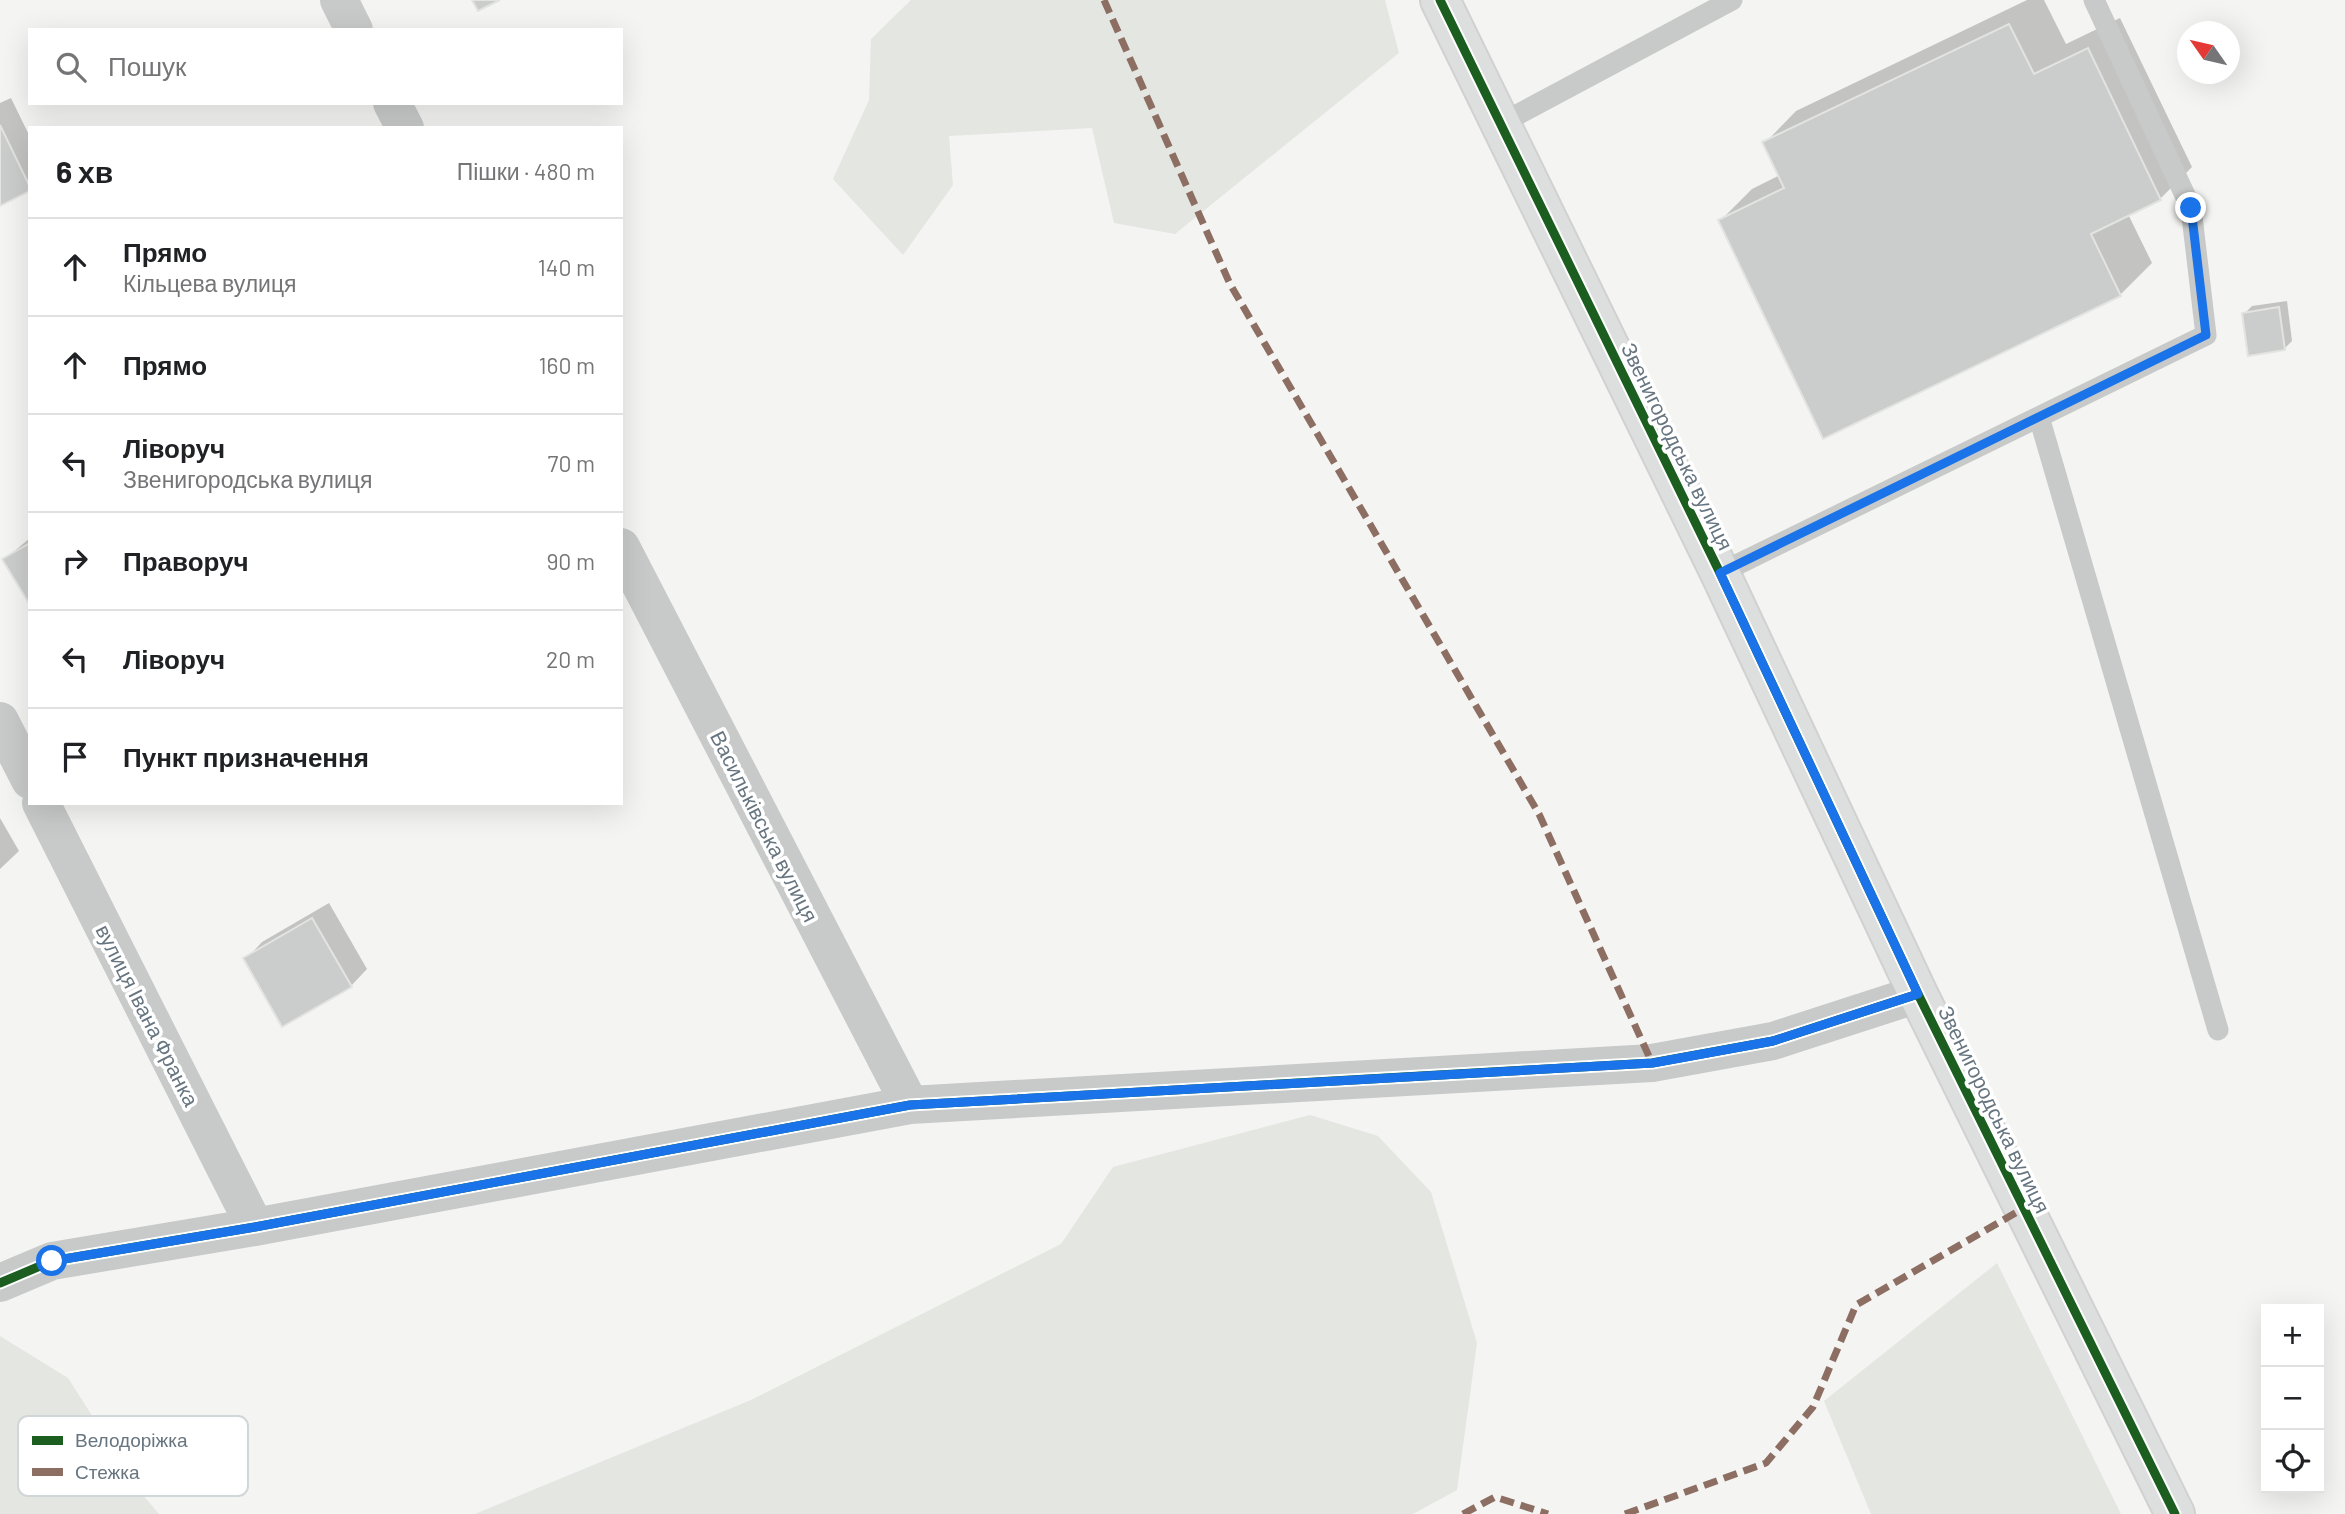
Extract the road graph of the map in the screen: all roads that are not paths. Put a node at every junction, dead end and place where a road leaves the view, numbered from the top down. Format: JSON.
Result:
{"nodes":[{"id":1,"x":338,"y":0,"type":"edge"},
{"id":2,"x":1440,"y":0,"type":"edge"},
{"id":3,"x":1732,"y":0,"type":"edge"},
{"id":4,"x":2094,"y":0,"type":"edge"},
{"id":5,"x":353,"y":28,"type":"edge"},
{"id":6,"x":393,"y":105,"type":"edge"},
{"id":7,"x":1500,"y":124,"type":"junction"},
{"id":8,"x":404,"y":126,"type":"edge"},
{"id":9,"x":2039,"y":417,"type":"junction"},
{"id":10,"x":623,"y":551,"type":"edge"},
{"id":11,"x":1720,"y":573,"type":"junction"},
{"id":12,"x":0,"y":722,"type":"edge"},
{"id":13,"x":28,"y":776,"type":"edge"},
{"id":14,"x":42,"y":805,"type":"edge"},
{"id":15,"x":1918,"y":994,"type":"junction"},
{"id":16,"x":2218,"y":1030,"type":"dead end"},
{"id":17,"x":910,"y":1105,"type":"junction"},
{"id":18,"x":255,"y":1227,"type":"junction"},
{"id":19,"x":0,"y":1283,"type":"edge"},
{"id":20,"x":2175,"y":1514,"type":"edge"}],
"edges":[{"from":1,"to":5,"type":"street"},
{"from":2,"to":7,"type":"street","name":"Звенигородська вулиця"},
{"from":3,"to":7,"type":"lane"},
{"from":4,"to":9,"type":"lane"},
{"from":6,"to":8,"type":"street"},
{"from":7,"to":11,"type":"street","name":"Звенигородська вулиця"},
{"from":9,"to":11,"type":"lane"},
{"from":9,"to":16,"type":"lane"},
{"from":10,"to":17,"type":"street","name":"Васильківська вулиця"},
{"from":11,"to":15,"type":"street","name":"Звенигородська вулиця"},
{"from":12,"to":13,"type":"street"},
{"from":14,"to":18,"type":"street","name":"вулиця Івана Франка"},
{"from":15,"to":17,"type":"street"},
{"from":15,"to":20,"type":"street","name":"Звенигородська вулиця"},
{"from":17,"to":18,"type":"street"},
{"from":18,"to":19,"type":"street"}]}
